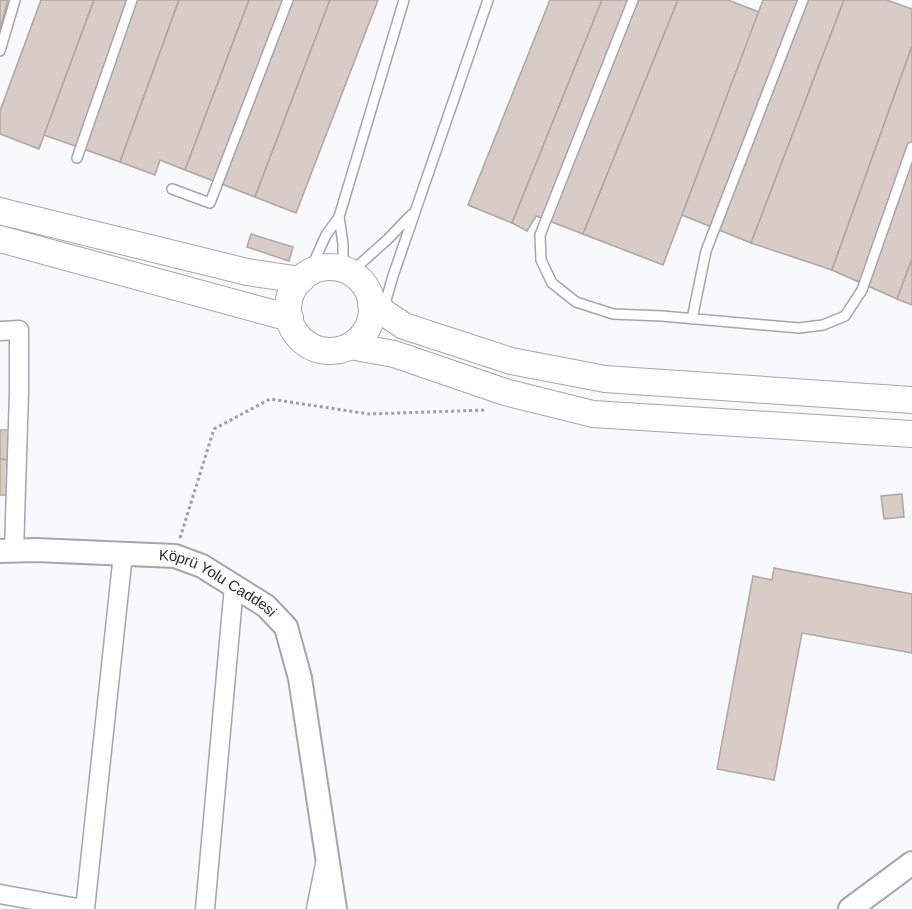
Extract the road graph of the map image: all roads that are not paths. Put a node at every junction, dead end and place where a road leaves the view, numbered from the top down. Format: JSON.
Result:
{"nodes":[{"id":1,"x":15,"y":0,"type":"edge"},
{"id":2,"x":132,"y":0,"type":"edge"},
{"id":3,"x":288,"y":0,"type":"edge"},
{"id":4,"x":404,"y":0,"type":"edge"},
{"id":5,"x":488,"y":0,"type":"edge"},
{"id":6,"x":633,"y":0,"type":"edge"},
{"id":7,"x":802,"y":0,"type":"edge"},
{"id":8,"x":0,"y":51,"type":"edge"},
{"id":9,"x":912,"y":147,"type":"edge"},
{"id":10,"x":76,"y":158,"type":"dead end"},
{"id":11,"x":172,"y":189,"type":"dead end"},
{"id":12,"x":0,"y":211,"type":"edge"},
{"id":13,"x":413,"y":214,"type":"junction"},
{"id":14,"x":339,"y":216,"type":"junction"},
{"id":15,"x":0,"y":239,"type":"edge"},
{"id":16,"x":346,"y":271,"type":"junction"},
{"id":17,"x":305,"y":277,"type":"junction"},
{"id":18,"x":371,"y":304,"type":"junction"},
{"id":19,"x":290,"y":318,"type":"junction"},
{"id":20,"x":692,"y":319,"type":"junction"},
{"id":21,"x":396,"y":323,"type":"junction"},
{"id":22,"x":0,"y":331,"type":"edge"},
{"id":23,"x":350,"y":346,"type":"junction"},
{"id":24,"x":912,"y":400,"type":"edge"},
{"id":25,"x":912,"y":434,"type":"edge"},
{"id":26,"x":7,"y":551,"type":"edge"},
{"id":27,"x":123,"y":554,"type":"junction"},
{"id":28,"x":234,"y":586,"type":"junction"},
{"id":29,"x":327,"y":857,"type":"junction"},
{"id":30,"x":912,"y":864,"type":"edge"},
{"id":31,"x":0,"y":894,"type":"edge"},
{"id":32,"x":84,"y":909,"type":"edge"},
{"id":33,"x":204,"y":909,"type":"edge"},
{"id":34,"x":316,"y":909,"type":"edge"},
{"id":35,"x":335,"y":909,"type":"edge"},
{"id":36,"x":850,"y":909,"type":"edge"}],
"edges":[{"from":1,"to":8,"type":"lane"},
{"from":2,"to":10,"type":"lane"},
{"from":3,"to":11,"type":"lane"},
{"from":4,"to":14,"type":"lane"},
{"from":5,"to":13,"type":"lane"},
{"from":6,"to":20,"type":"lane"},
{"from":7,"to":20,"type":"lane"},
{"from":9,"to":20,"type":"lane"},
{"from":12,"to":17,"type":"main road"},
{"from":13,"to":16,"type":"lane"},
{"from":13,"to":21,"type":"lane"},
{"from":14,"to":16,"type":"lane"},
{"from":14,"to":17,"type":"lane"},
{"from":15,"to":19,"type":"main road"},
{"from":16,"to":17,"type":"main road"},
{"from":16,"to":18,"type":"main road"},
{"from":17,"to":19,"type":"main road"},
{"from":18,"to":21,"type":"main road"},
{"from":18,"to":23,"type":"main road"},
{"from":19,"to":23,"type":"main road"},
{"from":21,"to":24,"type":"main road"},
{"from":22,"to":26,"type":"street"},
{"from":23,"to":25,"type":"main road"},
{"from":26,"to":27,"type":"street","name":"Köprü Yolu Caddesi"},
{"from":27,"to":28,"type":"street","name":"Köprü Yolu Caddesi"},
{"from":27,"to":32,"type":"street"},
{"from":28,"to":29,"type":"street","name":"Köprü Yolu Caddesi"},
{"from":28,"to":33,"type":"street"},
{"from":29,"to":34,"type":"street"},
{"from":29,"to":35,"type":"street","name":"Köprü Yolu Caddesi"},
{"from":30,"to":36,"type":"street"},
{"from":31,"to":32,"type":"street"}]}
